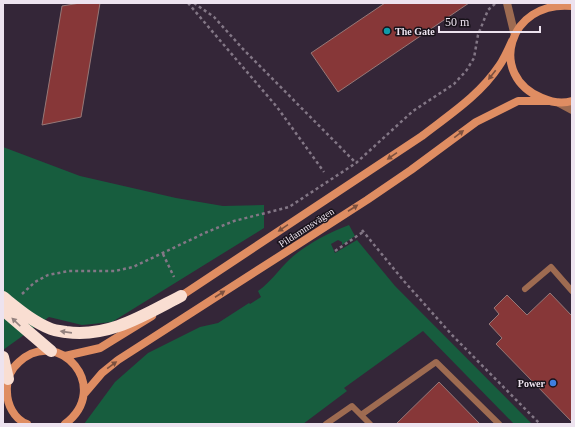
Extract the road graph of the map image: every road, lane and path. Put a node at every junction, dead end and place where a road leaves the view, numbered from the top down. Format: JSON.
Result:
{"nodes":[{"id":1,"x":188,"y":3,"type":"edge"},
{"id":2,"x":194,"y":3,"type":"edge"},
{"id":3,"x":496,"y":3,"type":"edge"},
{"id":4,"x":507,"y":3,"type":"edge"},
{"id":5,"x":556,"y":4,"type":"edge"},
{"id":6,"x":572,"y":6,"type":"edge"},
{"id":7,"x":514,"y":32,"type":"junction"},
{"id":8,"x":512,"y":41,"type":"junction"},
{"id":9,"x":548,"y":101,"type":"junction"},
{"id":10,"x":572,"y":101,"type":"edge"},
{"id":11,"x":559,"y":102,"type":"junction"},
{"id":12,"x":572,"y":110,"type":"edge"},
{"id":13,"x":356,"y":163,"type":"junction"},
{"id":14,"x":324,"y":172,"type":"dead end"},
{"id":15,"x":335,"y":251,"type":"dead end"},
{"id":16,"x":162,"y":254,"type":"junction"},
{"id":17,"x":174,"y":277,"type":"dead end"},
{"id":18,"x":525,"y":289,"type":"dead end"},
{"id":19,"x":572,"y":291,"type":"edge"},
{"id":20,"x":22,"y":294,"type":"dead end"},
{"id":21,"x":3,"y":296,"type":"edge"},
{"id":22,"x":181,"y":296,"type":"junction"},
{"id":23,"x":3,"y":310,"type":"edge"},
{"id":24,"x":51,"y":351,"type":"junction"},
{"id":25,"x":65,"y":356,"type":"junction"},
{"id":26,"x":3,"y":357,"type":"edge"},
{"id":27,"x":6,"y":384,"type":"edge"},
{"id":28,"x":85,"y":393,"type":"junction"},
{"id":29,"x":361,"y":415,"type":"junction"},
{"id":30,"x":27,"y":424,"type":"edge"},
{"id":31,"x":65,"y":424,"type":"edge"},
{"id":32,"x":326,"y":424,"type":"edge"},
{"id":33,"x":370,"y":424,"type":"edge"},
{"id":34,"x":499,"y":424,"type":"edge"},
{"id":35,"x":540,"y":424,"type":"edge"}],
"edges":[{"from":1,"to":14,"type":"path"},
{"from":2,"to":13,"type":"path"},
{"from":3,"to":13,"type":"path"},
{"from":4,"to":7,"type":"street"},
{"from":5,"to":6,"type":"main road","name":"Pildammsvägen"},
{"from":5,"to":7,"type":"main road","name":"Pildammsvägen"},
{"from":7,"to":8,"type":"main road","name":"Pildammsvägen"},
{"from":8,"to":9,"type":"main road","name":"Pildammsvägen"},
{"from":8,"to":22,"type":"main road","name":"Pildammsvägen","one_way":true},
{"from":9,"to":11,"type":"main road","name":"Pildammsvägen"},
{"from":28,"to":9,"type":"main road","name":"Pildammsvägen","one_way":true},
{"from":10,"to":11,"type":"main road","name":"Pildammsvägen"},
{"from":11,"to":12,"type":"street"},
{"from":13,"to":16,"type":"path"},
{"from":15,"to":35,"type":"path"},
{"from":16,"to":17,"type":"path"},
{"from":16,"to":20,"type":"path"},
{"from":18,"to":19,"type":"lane"},
{"from":22,"to":21,"type":"highway","one_way":true},
{"from":22,"to":25,"type":"main road","name":"Pildammsvägen"},
{"from":24,"to":23,"type":"highway","one_way":true},
{"from":24,"to":25,"type":"main road"},
{"from":24,"to":27,"type":"main road"},
{"from":25,"to":28,"type":"main road"},
{"from":26,"to":27,"type":"highway"},
{"from":27,"to":30,"type":"main road"},
{"from":28,"to":31,"type":"main road","name":"Pildammsvägen"},
{"from":29,"to":32,"type":"lane"},
{"from":29,"to":33,"type":"lane"},
{"from":29,"to":34,"type":"lane"}]}
